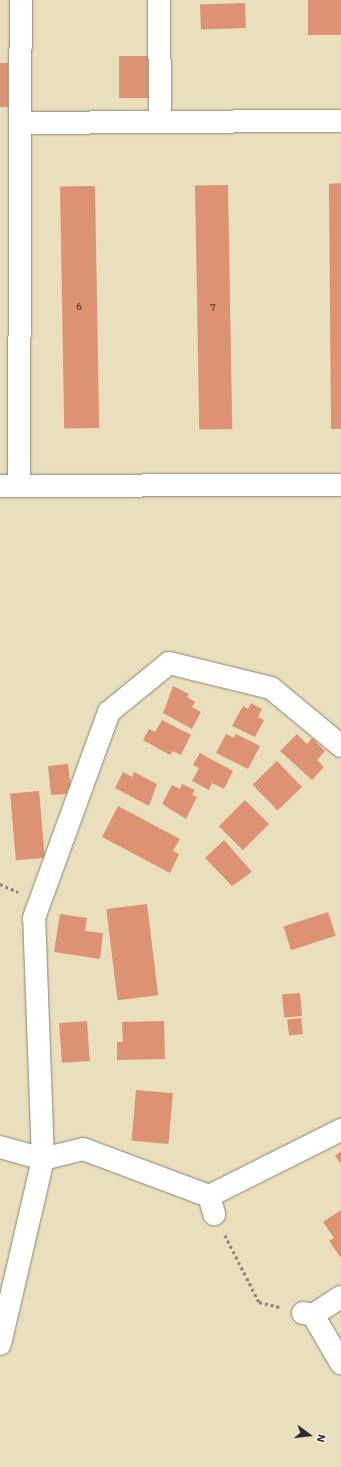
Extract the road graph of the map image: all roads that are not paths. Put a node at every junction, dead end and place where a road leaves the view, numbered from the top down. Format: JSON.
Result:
{"nodes":[{"id":1,"x":21,"y":0,"type":"edge"},
{"id":2,"x":159,"y":0,"type":"edge"},
{"id":3,"x":160,"y":121,"type":"junction"},
{"id":4,"x":341,"y":121,"type":"edge"},
{"id":5,"x":20,"y":123,"type":"junction"},
{"id":6,"x":9,"y":270,"type":"edge"},
{"id":7,"x":341,"y":485,"type":"edge"},
{"id":8,"x":9,"y":486,"type":"edge"},
{"id":9,"x":341,"y":746,"type":"edge"},
{"id":10,"x":341,"y":1130,"type":"edge"},
{"id":11,"x":0,"y":1147,"type":"edge"},
{"id":12,"x":43,"y":1159,"type":"junction"},
{"id":13,"x":341,"y":1297,"type":"edge"},
{"id":14,"x":0,"y":1344,"type":"edge"},
{"id":15,"x":341,"y":1363,"type":"edge"}],
"edges":[{"from":1,"to":5,"type":"street"},
{"from":2,"to":3,"type":"street"},
{"from":3,"to":4,"type":"street"},
{"from":3,"to":5,"type":"street"},
{"from":5,"to":6,"type":"street"},
{"from":6,"to":8,"type":"street"},
{"from":7,"to":8,"type":"street"},
{"from":9,"to":12,"type":"street"},
{"from":10,"to":12,"type":"street"},
{"from":11,"to":12,"type":"street"},
{"from":12,"to":14,"type":"street"},
{"from":13,"to":15,"type":"street"}]}
